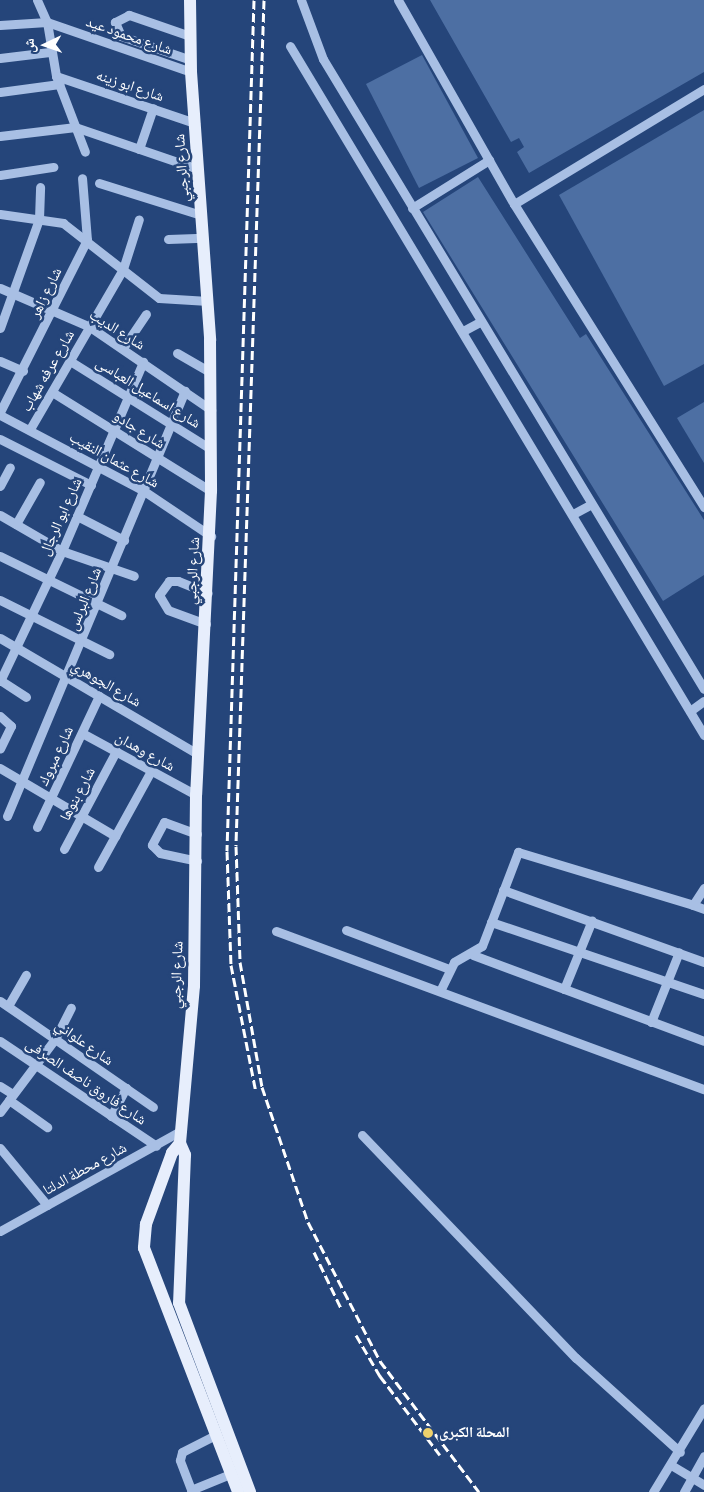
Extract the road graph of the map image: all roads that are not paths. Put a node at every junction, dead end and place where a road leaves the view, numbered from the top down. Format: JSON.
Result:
{"nodes":[{"id":1,"x":37,"y":0,"type":"edge"},
{"id":2,"x":301,"y":0,"type":"edge"},
{"id":3,"x":398,"y":0,"type":"edge"},
{"id":4,"x":187,"y":1,"type":"edge"},
{"id":5,"x":47,"y":22,"type":"junction"},
{"id":6,"x":0,"y":25,"type":"edge"},
{"id":7,"x":190,"y":36,"type":"junction"},
{"id":8,"x":290,"y":46,"type":"dead end"},
{"id":9,"x":50,"y":52,"type":"junction"},
{"id":10,"x":0,"y":58,"type":"edge"},
{"id":11,"x":191,"y":66,"type":"junction"},
{"id":12,"x":58,"y":80,"type":"junction"},
{"id":13,"x":704,"y":88,"type":"edge"},
{"id":14,"x":0,"y":92,"type":"edge"},
{"id":15,"x":153,"y":108,"type":"junction"},
{"id":16,"x":195,"y":123,"type":"junction"},
{"id":17,"x":75,"y":127,"type":"junction"},
{"id":18,"x":0,"y":136,"type":"edge"},
{"id":19,"x":139,"y":149,"type":"junction"},
{"id":20,"x":85,"y":152,"type":"dead end"},
{"id":21,"x":490,"y":160,"type":"junction"},
{"id":22,"x":54,"y":167,"type":"dead end"},
{"id":23,"x":198,"y":169,"type":"junction"},
{"id":24,"x":0,"y":175,"type":"edge"},
{"id":25,"x":82,"y":178,"type":"dead end"},
{"id":26,"x":99,"y":183,"type":"dead end"},
{"id":27,"x":40,"y":188,"type":"dead end"},
{"id":28,"x":514,"y":204,"type":"junction"},
{"id":29,"x":412,"y":208,"type":"junction"},
{"id":30,"x":0,"y":214,"type":"edge"},
{"id":31,"x":202,"y":215,"type":"junction"},
{"id":32,"x":39,"y":219,"type":"junction"},
{"id":33,"x":139,"y":219,"type":"dead end"},
{"id":34,"x":203,"y":238,"type":"junction"},
{"id":35,"x":168,"y":239,"type":"dead end"},
{"id":36,"x":87,"y":240,"type":"junction"},
{"id":37,"x":123,"y":270,"type":"junction"},
{"id":38,"x":0,"y":288,"type":"edge"},
{"id":39,"x":14,"y":294,"type":"junction"},
{"id":40,"x":208,"y":301,"type":"junction"},
{"id":41,"x":53,"y":310,"type":"junction"},
{"id":42,"x":146,"y":314,"type":"dead end"},
{"id":43,"x":480,"y":322,"type":"junction"},
{"id":44,"x":90,"y":327,"type":"junction"},
{"id":45,"x":0,"y":328,"type":"edge"},
{"id":46,"x":463,"y":332,"type":"junction"},
{"id":47,"x":123,"y":348,"type":"junction"},
{"id":48,"x":177,"y":353,"type":"dead end"},
{"id":49,"x":0,"y":361,"type":"edge"},
{"id":50,"x":70,"y":361,"type":"junction"},
{"id":51,"x":142,"y":362,"type":"junction"},
{"id":52,"x":23,"y":371,"type":"junction"},
{"id":53,"x":210,"y":372,"type":"junction"},
{"id":54,"x":185,"y":391,"type":"junction"},
{"id":55,"x":52,"y":392,"type":"junction"},
{"id":56,"x":128,"y":397,"type":"junction"},
{"id":57,"x":211,"y":410,"type":"junction"},
{"id":58,"x":0,"y":414,"type":"edge"},
{"id":59,"x":171,"y":424,"type":"junction"},
{"id":60,"x":30,"y":429,"type":"junction"},
{"id":61,"x":114,"y":431,"type":"junction"},
{"id":62,"x":0,"y":440,"type":"edge"},
{"id":63,"x":211,"y":448,"type":"junction"},
{"id":64,"x":157,"y":458,"type":"junction"},
{"id":65,"x":99,"y":466,"type":"junction"},
{"id":66,"x":10,"y":467,"type":"dead end"},
{"id":67,"x":40,"y":482,"type":"dead end"},
{"id":68,"x":91,"y":485,"type":"junction"},
{"id":69,"x":0,"y":486,"type":"edge"},
{"id":70,"x":144,"y":491,"type":"junction"},
{"id":71,"x":212,"y":491,"type":"junction"},
{"id":72,"x":590,"y":505,"type":"junction"},
{"id":73,"x":704,"y":507,"type":"edge"},
{"id":74,"x":573,"y":514,"type":"junction"},
{"id":75,"x":0,"y":515,"type":"edge"},
{"id":76,"x":77,"y":516,"type":"junction"},
{"id":77,"x":16,"y":524,"type":"junction"},
{"id":78,"x":211,"y":536,"type":"junction"},
{"id":79,"x":124,"y":540,"type":"junction"},
{"id":80,"x":62,"y":551,"type":"junction"},
{"id":81,"x":0,"y":556,"type":"edge"},
{"id":82,"x":112,"y":568,"type":"junction"},
{"id":83,"x":134,"y":576,"type":"dead end"},
{"id":84,"x":47,"y":583,"type":"junction"},
{"id":85,"x":208,"y":593,"type":"junction"},
{"id":86,"x":0,"y":600,"type":"edge"},
{"id":87,"x":97,"y":605,"type":"junction"},
{"id":88,"x":121,"y":615,"type":"dead end"},
{"id":89,"x":30,"y":617,"type":"junction"},
{"id":90,"x":206,"y":624,"type":"junction"},
{"id":91,"x":0,"y":638,"type":"edge"},
{"id":92,"x":82,"y":641,"type":"junction"},
{"id":93,"x":16,"y":648,"type":"junction"},
{"id":94,"x":109,"y":654,"type":"dead end"},
{"id":95,"x":66,"y":677,"type":"junction"},
{"id":96,"x":0,"y":680,"type":"edge"},
{"id":97,"x":704,"y":689,"type":"edge"},
{"id":98,"x":99,"y":696,"type":"junction"},
{"id":99,"x":26,"y":698,"type":"dead end"},
{"id":100,"x":704,"y":701,"type":"edge"},
{"id":101,"x":690,"y":711,"type":"junction"},
{"id":102,"x":0,"y":716,"type":"edge"},
{"id":103,"x":82,"y":733,"type":"junction"},
{"id":104,"x":704,"y":735,"type":"edge"},
{"id":105,"x":0,"y":749,"type":"edge"},
{"id":106,"x":116,"y":751,"type":"junction"},
{"id":107,"x":198,"y":754,"type":"junction"},
{"id":108,"x":0,"y":768,"type":"edge"},
{"id":109,"x":151,"y":771,"type":"junction"},
{"id":110,"x":22,"y":781,"type":"junction"},
{"id":111,"x":196,"y":795,"type":"junction"},
{"id":112,"x":51,"y":798,"type":"junction"},
{"id":113,"x":6,"y":816,"type":"dead end"},
{"id":114,"x":81,"y":816,"type":"junction"},
{"id":115,"x":37,"y":827,"type":"dead end"},
{"id":116,"x":197,"y":834,"type":"junction"},
{"id":117,"x":115,"y":836,"type":"junction"},
{"id":118,"x":64,"y":849,"type":"dead end"},
{"id":119,"x":197,"y":862,"type":"junction"},
{"id":120,"x":98,"y":867,"type":"dead end"},
{"id":121,"x":704,"y":888,"type":"edge"},
{"id":122,"x":503,"y":890,"type":"junction"},
{"id":123,"x":693,"y":905,"type":"junction"},
{"id":124,"x":704,"y":909,"type":"edge"},
{"id":125,"x":592,"y":920,"type":"junction"},
{"id":126,"x":491,"y":922,"type":"junction"},
{"id":127,"x":346,"y":930,"type":"dead end"},
{"id":128,"x":276,"y":931,"type":"dead end"},
{"id":129,"x":579,"y":952,"type":"junction"},
{"id":130,"x":679,"y":952,"type":"junction"},
{"id":131,"x":472,"y":955,"type":"junction"},
{"id":132,"x":704,"y":962,"type":"edge"},
{"id":133,"x":449,"y":968,"type":"junction"},
{"id":134,"x":26,"y":975,"type":"dead end"},
{"id":135,"x":668,"y":981,"type":"junction"},
{"id":136,"x":564,"y":989,"type":"junction"},
{"id":137,"x":440,"y":991,"type":"junction"},
{"id":138,"x":704,"y":994,"type":"edge"},
{"id":139,"x":4,"y":1004,"type":"edge"},
{"id":140,"x":71,"y":1008,"type":"dead end"},
{"id":141,"x":651,"y":1022,"type":"junction"},
{"id":142,"x":55,"y":1039,"type":"junction"},
{"id":143,"x":0,"y":1041,"type":"edge"},
{"id":144,"x":704,"y":1041,"type":"edge"},
{"id":145,"x":35,"y":1065,"type":"junction"},
{"id":146,"x":0,"y":1086,"type":"edge"},
{"id":147,"x":126,"y":1088,"type":"junction"},
{"id":148,"x":704,"y":1089,"type":"edge"},
{"id":149,"x":11,"y":1097,"type":"junction"},
{"id":150,"x":153,"y":1107,"type":"dead end"},
{"id":151,"x":0,"y":1112,"type":"edge"},
{"id":152,"x":110,"y":1116,"type":"junction"},
{"id":153,"x":46,"y":1127,"type":"dead end"},
{"id":154,"x":182,"y":1130,"type":"junction"},
{"id":155,"x":362,"y":1135,"type":"dead end"},
{"id":156,"x":180,"y":1143,"type":"junction"},
{"id":157,"x":156,"y":1146,"type":"junction"},
{"id":158,"x":0,"y":1148,"type":"edge"},
{"id":159,"x":47,"y":1205,"type":"junction"},
{"id":160,"x":0,"y":1231,"type":"edge"},
{"id":161,"x":162,"y":1302,"type":"junction"},
{"id":162,"x":179,"y":1303,"type":"junction"},
{"id":163,"x":704,"y":1408,"type":"edge"},
{"id":164,"x":215,"y":1435,"type":"junction"},
{"id":165,"x":680,"y":1452,"type":"junction"},
{"id":166,"x":704,"y":1456,"type":"edge"},
{"id":167,"x":671,"y":1465,"type":"junction"},
{"id":168,"x":230,"y":1474,"type":"junction"},
{"id":169,"x":692,"y":1479,"type":"junction"},
{"id":170,"x":704,"y":1485,"type":"edge"},
{"id":171,"x":191,"y":1491,"type":"edge"},
{"id":172,"x":238,"y":1492,"type":"edge"},
{"id":173,"x":250,"y":1492,"type":"edge"},
{"id":174,"x":653,"y":1492,"type":"edge"},
{"id":175,"x":684,"y":1492,"type":"edge"}],
"edges":[{"from":1,"to":5,"type":"street"},
{"from":2,"to":29,"type":"street"},
{"from":3,"to":21,"type":"street"},
{"from":4,"to":7,"type":"main road","name":"شارع الرجبي"},
{"from":5,"to":6,"type":"street","name":"شارع محمود عيد"},
{"from":5,"to":9,"type":"street"},
{"from":5,"to":11,"type":"street","name":"شارع محمود عيد"},
{"from":7,"to":11,"type":"main road","name":"شارع الرجبي"},
{"from":7,"to":11,"type":"street"},
{"from":8,"to":46,"type":"street"},
{"from":9,"to":10,"type":"street"},
{"from":9,"to":12,"type":"street"},
{"from":11,"to":16,"type":"main road","name":"شارع الرجبي"},
{"from":12,"to":14,"type":"street"},
{"from":12,"to":15,"type":"street","name":"شارع ابو زينه"},
{"from":12,"to":17,"type":"street"},
{"from":13,"to":28,"type":"street"},
{"from":15,"to":16,"type":"street","name":"شارع ابو زينه"},
{"from":15,"to":19,"type":"street"},
{"from":16,"to":23,"type":"main road","name":"شارع الرجبي"},
{"from":17,"to":18,"type":"street"},
{"from":17,"to":19,"type":"street"},
{"from":17,"to":20,"type":"street"},
{"from":19,"to":23,"type":"street"},
{"from":21,"to":28,"type":"street"},
{"from":21,"to":29,"type":"street"},
{"from":22,"to":24,"type":"street"},
{"from":23,"to":31,"type":"main road","name":"شارع الرجبي"},
{"from":25,"to":36,"type":"street"},
{"from":26,"to":31,"type":"street"},
{"from":27,"to":32,"type":"street"},
{"from":28,"to":73,"type":"street"},
{"from":29,"to":43,"type":"street"},
{"from":30,"to":32,"type":"street"},
{"from":31,"to":34,"type":"main road","name":"شارع الرجبي"},
{"from":32,"to":36,"type":"street"},
{"from":32,"to":39,"type":"street"},
{"from":33,"to":37,"type":"street","name":"شارع عرفه شهاب"},
{"from":34,"to":35,"type":"street"},
{"from":34,"to":40,"type":"main road","name":"شارع الرجبي"},
{"from":36,"to":37,"type":"street"},
{"from":36,"to":41,"type":"street","name":"شارع زاهر"},
{"from":37,"to":40,"type":"street"},
{"from":37,"to":44,"type":"street","name":"شارع عرفه شهاب"},
{"from":38,"to":39,"type":"street","name":"شارع الديب"},
{"from":39,"to":41,"type":"street","name":"شارع الديب"},
{"from":39,"to":45,"type":"street"},
{"from":40,"to":53,"type":"main road","name":"شارع الرجبي"},
{"from":41,"to":44,"type":"street","name":"شارع الديب"},
{"from":41,"to":52,"type":"street","name":"شارع زاهر"},
{"from":42,"to":47,"type":"street"},
{"from":43,"to":46,"type":"street"},
{"from":43,"to":72,"type":"street"},
{"from":44,"to":47,"type":"street","name":"شارع الديب"},
{"from":44,"to":50,"type":"street","name":"شارع عرفه شهاب"},
{"from":46,"to":74,"type":"street"},
{"from":47,"to":51,"type":"street","name":"شارع الديب"},
{"from":48,"to":53,"type":"street"},
{"from":49,"to":52,"type":"street"},
{"from":50,"to":55,"type":"street","name":"شارع عرفه شهاب"},
{"from":50,"to":56,"type":"street","name":"شارع اسماعيل العباسى"},
{"from":51,"to":54,"type":"street","name":"شارع الديب"},
{"from":51,"to":56,"type":"street","name":"شارع ابو الرجال"},
{"from":52,"to":58,"type":"street","name":"شارع زاهر"},
{"from":53,"to":57,"type":"main road","name":"شارع الرجبي"},
{"from":54,"to":57,"type":"street","name":"شارع الديب"},
{"from":54,"to":59,"type":"street","name":"شارع البرلس"},
{"from":55,"to":60,"type":"street","name":"شارع عرفه شهاب"},
{"from":55,"to":61,"type":"street","name":"شارع جادو"},
{"from":56,"to":59,"type":"street","name":"شارع اسماعيل العباسى"},
{"from":56,"to":61,"type":"street","name":"شارع ابو الرجال"},
{"from":57,"to":63,"type":"main road","name":"شارع الرجبي"},
{"from":58,"to":60,"type":"street","name":"شارع عثمان النقيب"},
{"from":59,"to":63,"type":"street","name":"شارع اسماعيل العباسى"},
{"from":59,"to":64,"type":"street","name":"شارع البرلس"},
{"from":60,"to":65,"type":"street","name":"شارع عثمان النقيب"},
{"from":61,"to":64,"type":"street","name":"شارع جادو"},
{"from":61,"to":65,"type":"street","name":"شارع ابو الرجال"},
{"from":62,"to":68,"type":"street"},
{"from":63,"to":71,"type":"main road","name":"شارع الرجبي"},
{"from":64,"to":70,"type":"street","name":"شارع البرلس"},
{"from":64,"to":71,"type":"street","name":"شارع جادو"},
{"from":65,"to":68,"type":"street","name":"شارع ابو الرجال"},
{"from":65,"to":70,"type":"street","name":"شارع عثمان النقيب"},
{"from":66,"to":69,"type":"street"},
{"from":67,"to":77,"type":"street"},
{"from":68,"to":76,"type":"street","name":"شارع ابو الرجال"},
{"from":70,"to":78,"type":"street","name":"شارع عثمان النقيب"},
{"from":70,"to":79,"type":"street","name":"شارع البرلس"},
{"from":71,"to":78,"type":"main road","name":"شارع الرجبي"},
{"from":72,"to":74,"type":"street"},
{"from":72,"to":97,"type":"street"},
{"from":74,"to":101,"type":"street"},
{"from":75,"to":77,"type":"street"},
{"from":76,"to":79,"type":"street"},
{"from":76,"to":80,"type":"street","name":"شارع ابو الرجال"},
{"from":77,"to":80,"type":"street"},
{"from":78,"to":85,"type":"main road","name":"شارع الرجبي"},
{"from":79,"to":82,"type":"street","name":"شارع البرلس"},
{"from":80,"to":82,"type":"street"},
{"from":80,"to":84,"type":"street","name":"شارع ابو الرجال"},
{"from":81,"to":84,"type":"street"},
{"from":82,"to":83,"type":"street"},
{"from":82,"to":87,"type":"street","name":"شارع البرلس"},
{"from":84,"to":87,"type":"street"},
{"from":84,"to":89,"type":"street","name":"شارع ابو الرجال"},
{"from":85,"to":90,"type":"main road","name":"شارع الرجبي"},
{"from":85,"to":90,"type":"street"},
{"from":86,"to":89,"type":"street"},
{"from":87,"to":88,"type":"street"},
{"from":87,"to":92,"type":"street","name":"شارع البرلس"},
{"from":89,"to":92,"type":"street"},
{"from":89,"to":93,"type":"street","name":"شارع ابو الرجال"},
{"from":90,"to":107,"type":"main road","name":"شارع الرجبي"},
{"from":91,"to":93,"type":"street","name":"شارع الجوهري"},
{"from":92,"to":94,"type":"street"},
{"from":92,"to":95,"type":"street","name":"شارع البرلس"},
{"from":93,"to":95,"type":"street","name":"شارع الجوهري"},
{"from":93,"to":96,"type":"street","name":"شارع ابو الرجال"},
{"from":95,"to":98,"type":"street","name":"شارع الجوهري"},
{"from":95,"to":110,"type":"street","name":"شارع البرلس"},
{"from":96,"to":99,"type":"street"},
{"from":98,"to":103,"type":"street","name":"شارع مبروك"},
{"from":98,"to":107,"type":"street","name":"شارع الجوهري"},
{"from":100,"to":101,"type":"street"},
{"from":101,"to":104,"type":"street"},
{"from":102,"to":105,"type":"street"},
{"from":103,"to":106,"type":"street","name":"شارع وهدان"},
{"from":103,"to":112,"type":"street","name":"شارع مبروك"},
{"from":106,"to":109,"type":"street","name":"شارع وهدان"},
{"from":106,"to":114,"type":"street","name":"شارع بنوها"},
{"from":107,"to":111,"type":"main road","name":"شارع الرجبي"},
{"from":108,"to":110,"type":"street"},
{"from":109,"to":111,"type":"street","name":"شارع وهدان"},
{"from":109,"to":117,"type":"street"},
{"from":110,"to":112,"type":"street"},
{"from":110,"to":113,"type":"street","name":"شارع البرلس"},
{"from":111,"to":116,"type":"main road","name":"شارع الرجبي"},
{"from":112,"to":114,"type":"street"},
{"from":112,"to":115,"type":"street","name":"شارع مبروك"},
{"from":114,"to":117,"type":"street"},
{"from":114,"to":118,"type":"street","name":"شارع بنوها"},
{"from":116,"to":119,"type":"main road","name":"شارع الرجبي"},
{"from":116,"to":119,"type":"street"},
{"from":117,"to":120,"type":"street"},
{"from":119,"to":154,"type":"main road","name":"شارع الرجبي"},
{"from":121,"to":123,"type":"street"},
{"from":122,"to":123,"type":"street"},
{"from":122,"to":125,"type":"street"},
{"from":122,"to":126,"type":"street"},
{"from":123,"to":124,"type":"street"},
{"from":125,"to":129,"type":"street"},
{"from":125,"to":130,"type":"street"},
{"from":126,"to":129,"type":"street"},
{"from":126,"to":131,"type":"street"},
{"from":127,"to":133,"type":"street"},
{"from":128,"to":137,"type":"street"},
{"from":129,"to":135,"type":"street"},
{"from":129,"to":136,"type":"street"},
{"from":130,"to":132,"type":"street"},
{"from":130,"to":135,"type":"street"},
{"from":131,"to":133,"type":"street"},
{"from":131,"to":136,"type":"street"},
{"from":133,"to":137,"type":"street"},
{"from":134,"to":139,"type":"street"},
{"from":135,"to":138,"type":"street"},
{"from":135,"to":141,"type":"street"},
{"from":136,"to":141,"type":"street"},
{"from":137,"to":148,"type":"street"},
{"from":139,"to":142,"type":"street","name":"شارع علواني"},
{"from":140,"to":142,"type":"street"},
{"from":141,"to":144,"type":"street"},
{"from":142,"to":145,"type":"street"},
{"from":142,"to":147,"type":"street","name":"شارع علواني"},
{"from":143,"to":145,"type":"street","name":"شارع فاروق ناصف الصرفى"},
{"from":145,"to":149,"type":"street"},
{"from":145,"to":152,"type":"street","name":"شارع فاروق ناصف الصرفى"},
{"from":146,"to":149,"type":"street"},
{"from":147,"to":150,"type":"street","name":"شارع علواني"},
{"from":147,"to":152,"type":"street"},
{"from":149,"to":151,"type":"street"},
{"from":149,"to":153,"type":"street"},
{"from":152,"to":157,"type":"street","name":"شارع فاروق ناصف الصرفى"},
{"from":154,"to":156,"type":"main road","name":"شارع الرجبي"},
{"from":154,"to":157,"type":"street","name":"شارع محطة الدلتا"},
{"from":155,"to":165,"type":"street"},
{"from":156,"to":161,"type":"main road"},
{"from":156,"to":162,"type":"main road"},
{"from":157,"to":159,"type":"street","name":"شارع محطة الدلتا"},
{"from":158,"to":159,"type":"street"},
{"from":159,"to":160,"type":"street","name":"شارع محطة الدلتا"},
{"from":161,"to":162,"type":"main road"},
{"from":161,"to":164,"type":"main road"},
{"from":162,"to":173,"type":"main road"},
{"from":163,"to":165,"type":"street"},
{"from":164,"to":168,"type":"main road"},
{"from":164,"to":171,"type":"street"},
{"from":165,"to":167,"type":"street"},
{"from":166,"to":169,"type":"street"},
{"from":167,"to":169,"type":"street"},
{"from":167,"to":174,"type":"street"},
{"from":168,"to":171,"type":"street"},
{"from":168,"to":172,"type":"main road"},
{"from":169,"to":170,"type":"street"},
{"from":169,"to":175,"type":"street"}]}
